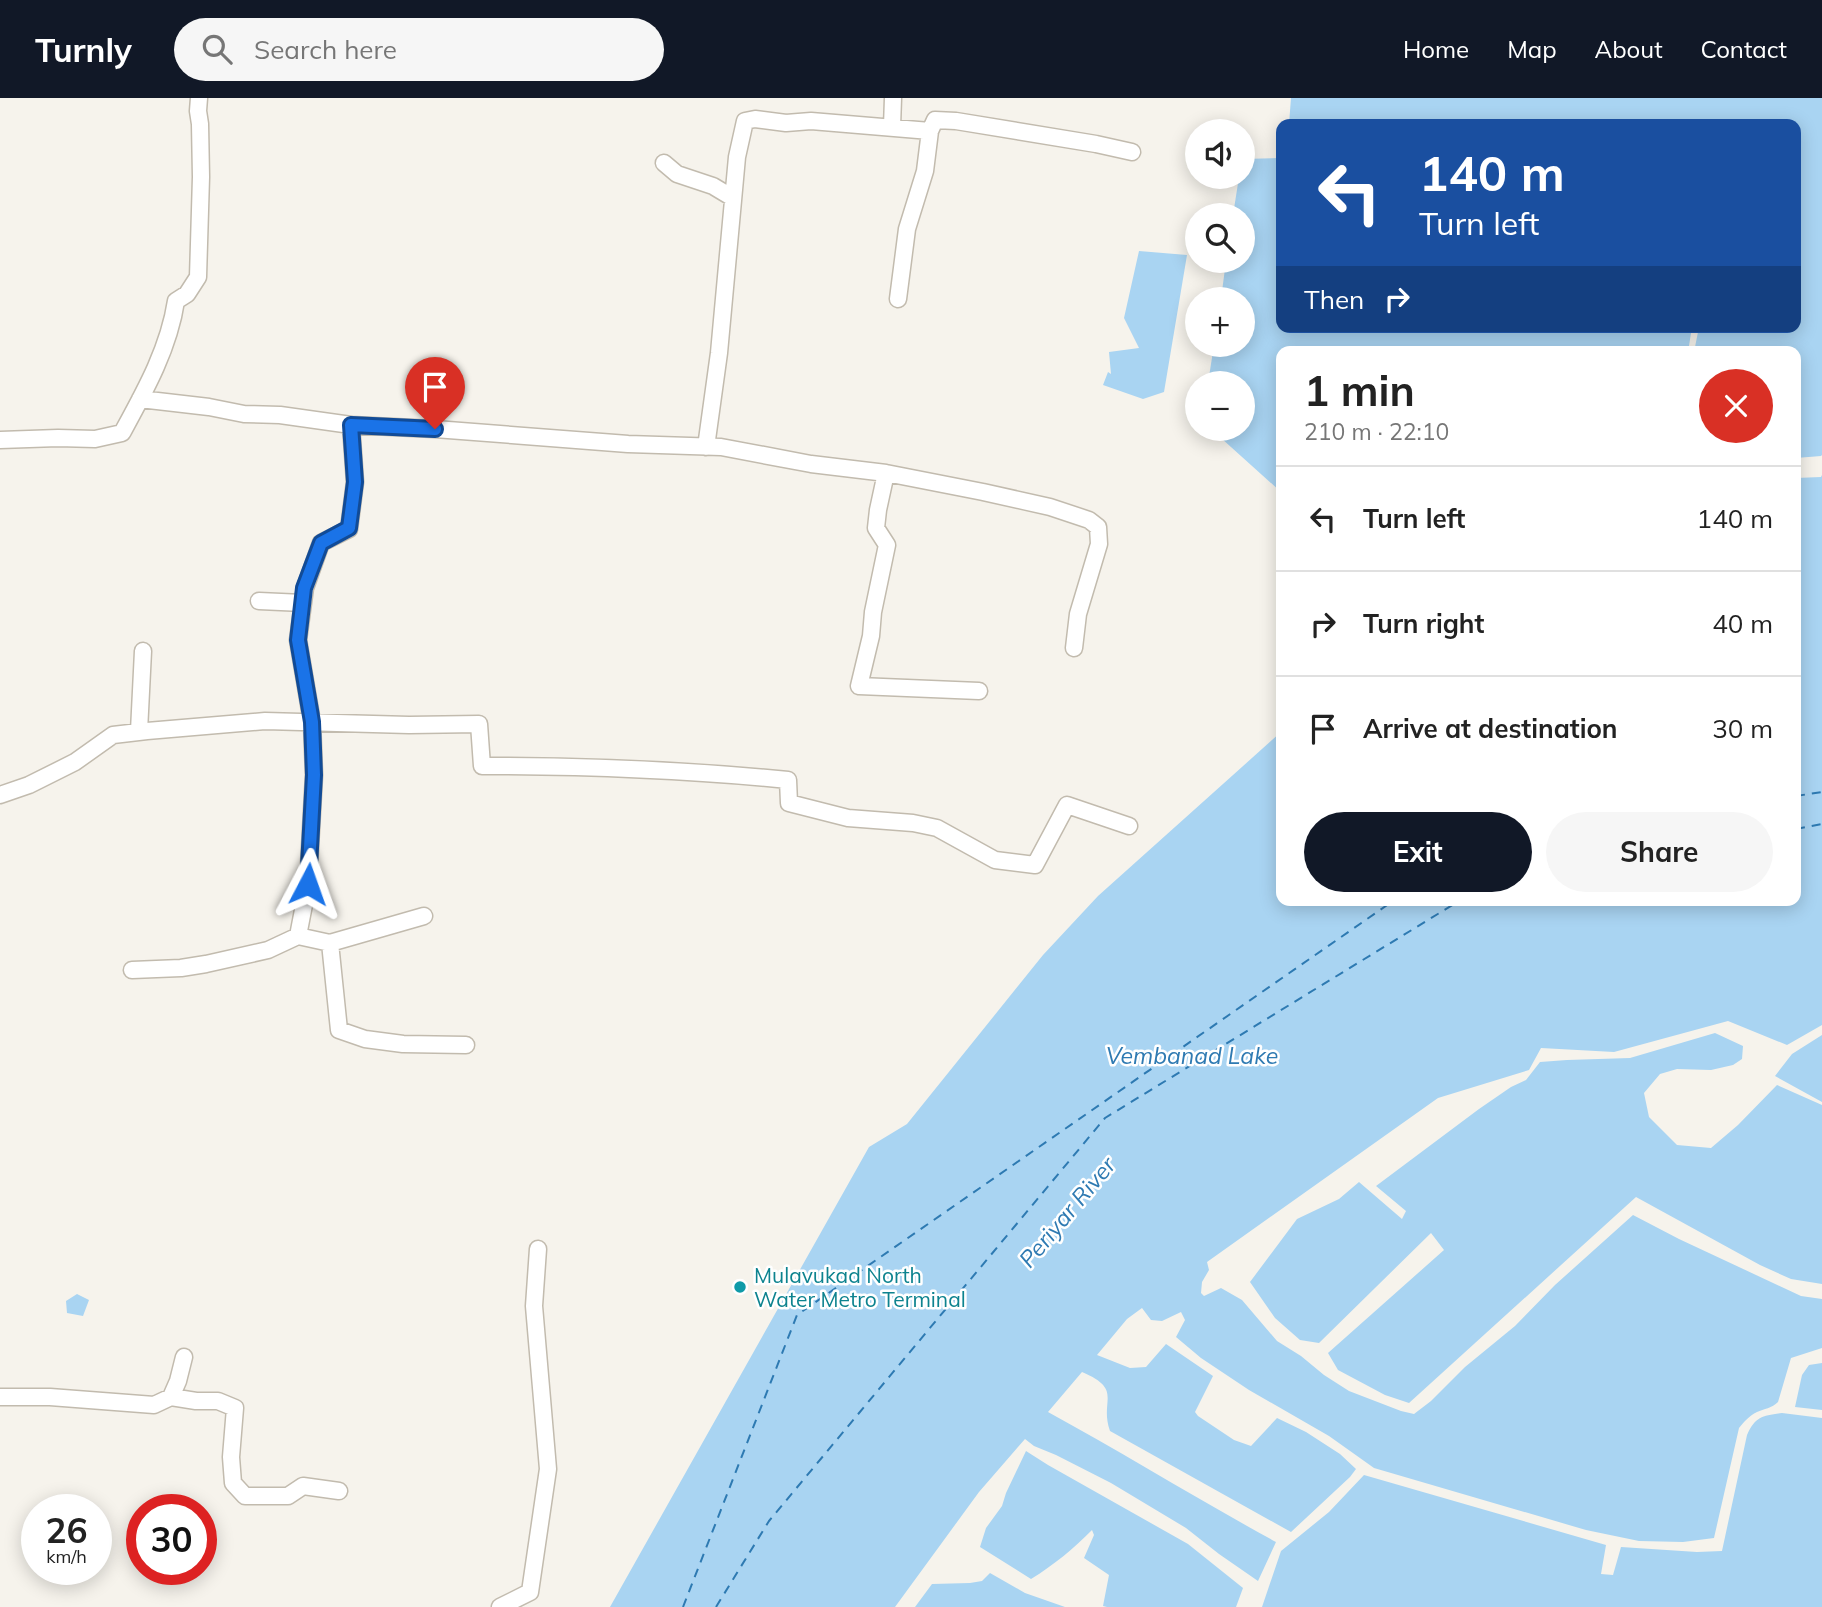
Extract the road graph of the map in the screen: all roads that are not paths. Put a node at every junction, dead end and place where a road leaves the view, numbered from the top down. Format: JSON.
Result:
{"nodes":[{"id":1,"x":199,"y":98,"type":"edge"},
{"id":2,"x":893,"y":98,"type":"edge"},
{"id":3,"x":892,"y":127,"type":"junction"},
{"id":4,"x":930,"y":131,"type":"junction"},
{"id":5,"x":1132,"y":152,"type":"dead end"},
{"id":6,"x":664,"y":163,"type":"dead end"},
{"id":7,"x":733,"y":198,"type":"junction"},
{"id":8,"x":898,"y":299,"type":"dead end"},
{"id":9,"x":140,"y":399,"type":"junction"},
{"id":10,"x":351,"y":425,"type":"junction"},
{"id":11,"x":0,"y":440,"type":"edge"},
{"id":12,"x":706,"y":447,"type":"junction"},
{"id":13,"x":886,"y":473,"type":"junction"},
{"id":14,"x":259,"y":601,"type":"dead end"},
{"id":15,"x":303,"y":603,"type":"junction"},
{"id":16,"x":1074,"y":648,"type":"dead end"},
{"id":17,"x":143,"y":651,"type":"dead end"},
{"id":18,"x":979,"y":691,"type":"dead end"},
{"id":19,"x":312,"y":722,"type":"junction"},
{"id":20,"x":139,"y":731,"type":"junction"},
{"id":21,"x":0,"y":795,"type":"edge"},
{"id":22,"x":1129,"y":826,"type":"dead end"},
{"id":23,"x":424,"y":916,"type":"dead end"},
{"id":24,"x":298,"y":936,"type":"junction"},
{"id":25,"x":330,"y":943,"type":"junction"},
{"id":26,"x":132,"y":970,"type":"dead end"},
{"id":27,"x":466,"y":1045,"type":"dead end"},
{"id":28,"x":538,"y":1249,"type":"dead end"},
{"id":29,"x":184,"y":1357,"type":"dead end"},
{"id":30,"x":0,"y":1397,"type":"edge"},
{"id":31,"x":171,"y":1397,"type":"junction"},
{"id":32,"x":339,"y":1491,"type":"dead end"},
{"id":33,"x":500,"y":1607,"type":"edge"}],
"edges":[{"from":1,"to":9,"type":"street"},
{"from":2,"to":3,"type":"street"},
{"from":3,"to":4,"type":"street"},
{"from":3,"to":7,"type":"street"},
{"from":4,"to":5,"type":"street"},
{"from":4,"to":8,"type":"street"},
{"from":6,"to":7,"type":"street"},
{"from":7,"to":12,"type":"street"},
{"from":9,"to":10,"type":"street"},
{"from":9,"to":11,"type":"street"},
{"from":10,"to":12,"type":"street"},
{"from":10,"to":15,"type":"street"},
{"from":12,"to":13,"type":"street"},
{"from":13,"to":16,"type":"street"},
{"from":13,"to":18,"type":"street"},
{"from":14,"to":15,"type":"street"},
{"from":15,"to":19,"type":"street"},
{"from":17,"to":20,"type":"street"},
{"from":19,"to":20,"type":"street"},
{"from":19,"to":22,"type":"street"},
{"from":19,"to":24,"type":"street"},
{"from":20,"to":21,"type":"street"},
{"from":23,"to":25,"type":"street"},
{"from":24,"to":25,"type":"street"},
{"from":24,"to":26,"type":"street"},
{"from":25,"to":27,"type":"street"},
{"from":28,"to":33,"type":"street"},
{"from":29,"to":31,"type":"street"},
{"from":30,"to":31,"type":"street"},
{"from":31,"to":32,"type":"street"}]}
